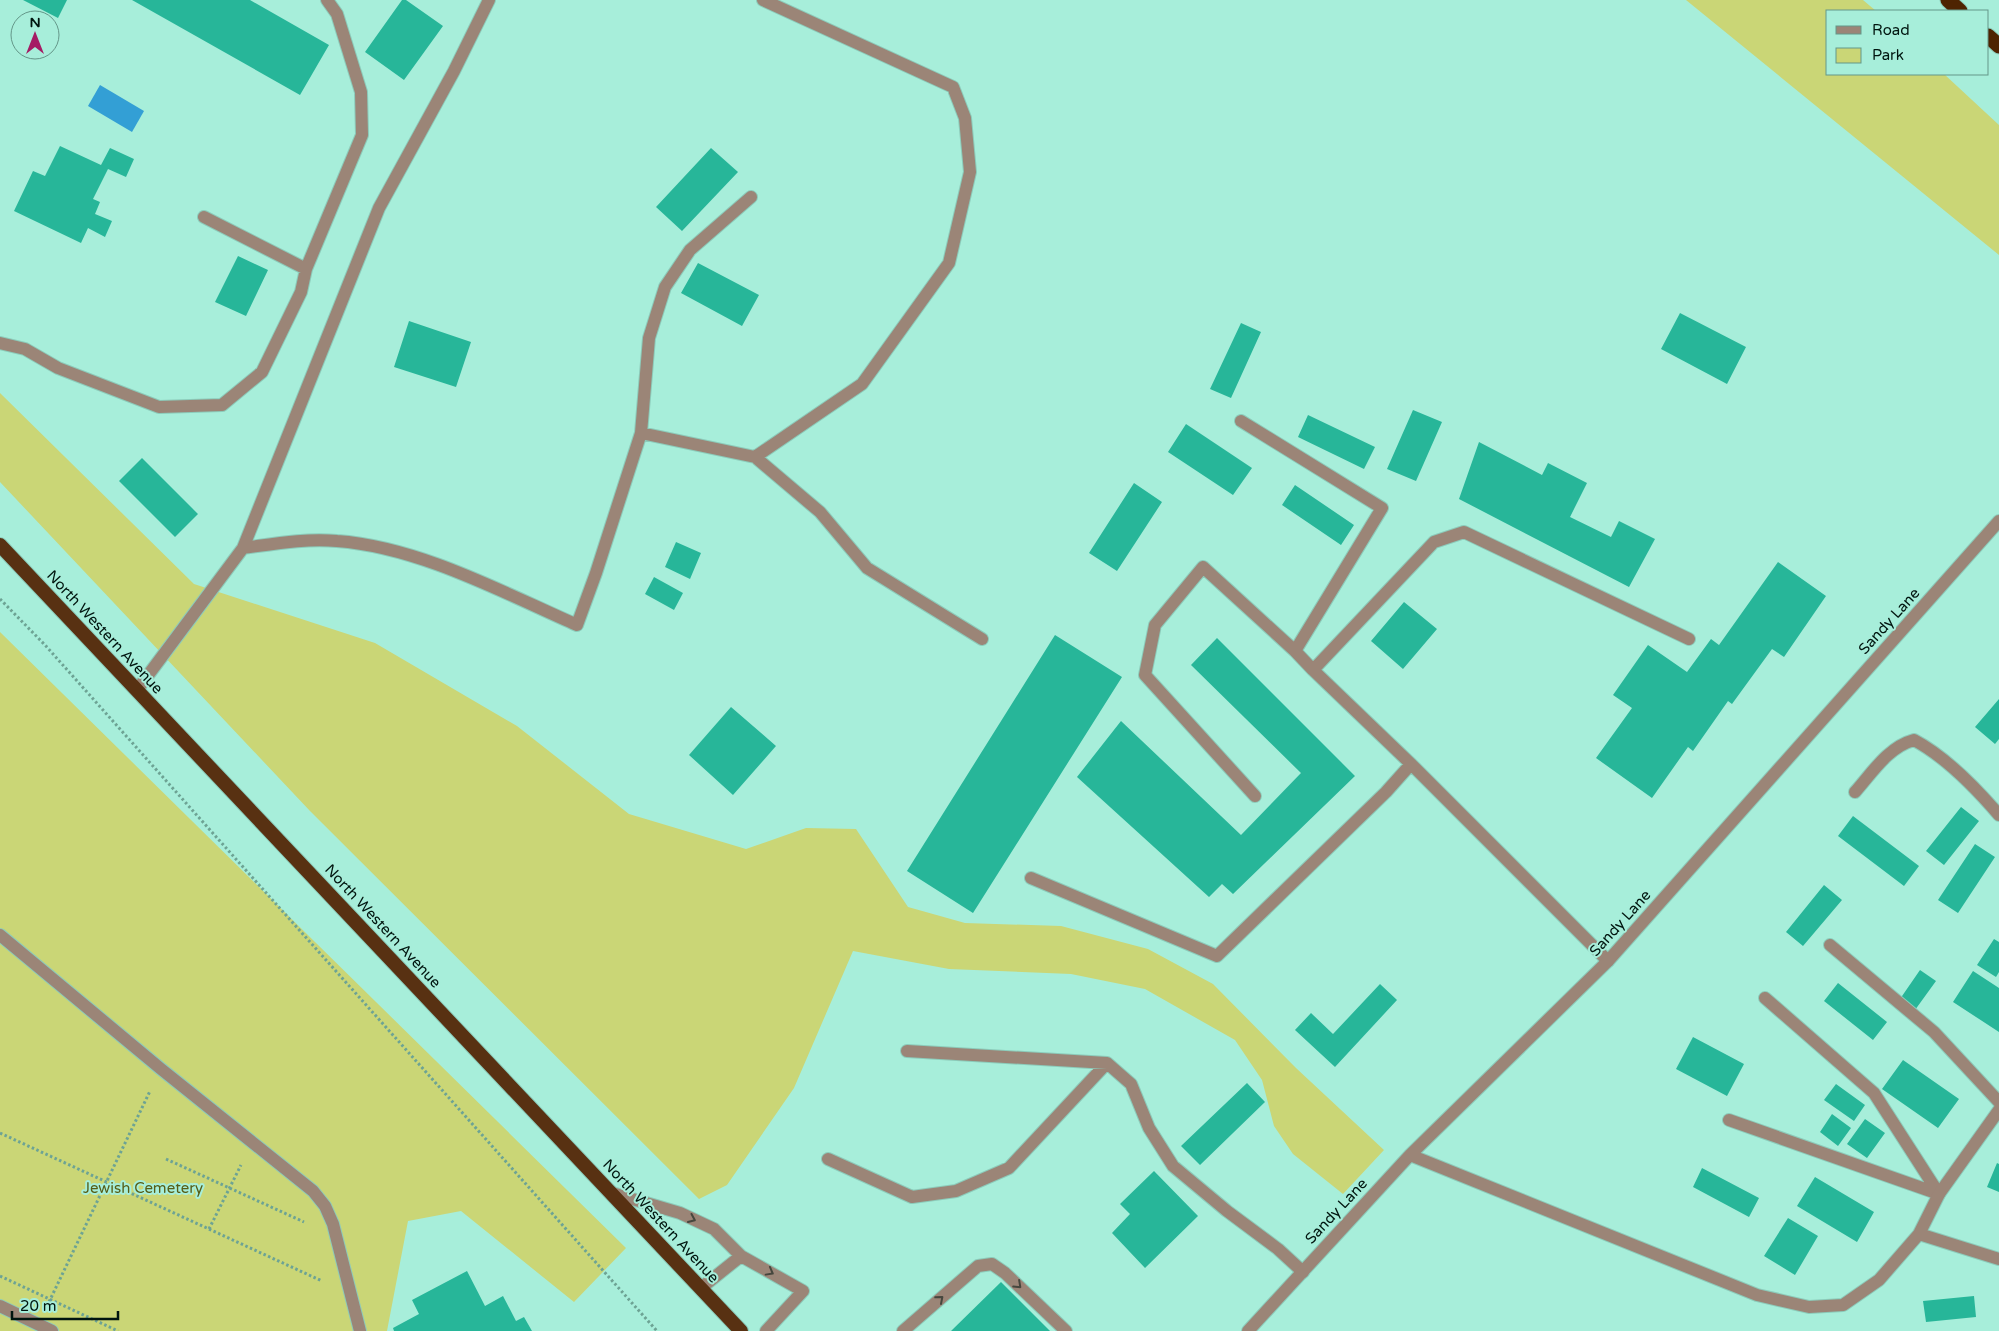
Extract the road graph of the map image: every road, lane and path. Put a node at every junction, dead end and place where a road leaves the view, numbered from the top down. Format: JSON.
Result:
{"nodes":[{"id":1,"x":327,"y":0,"type":"edge"},
{"id":2,"x":489,"y":0,"type":"edge"},
{"id":3,"x":763,"y":0,"type":"edge"},
{"id":4,"x":1948,"y":0,"type":"edge"},
{"id":5,"x":1959,"y":10,"type":"edge"},
{"id":6,"x":1989,"y":37,"type":"edge"},
{"id":7,"x":1999,"y":46,"type":"edge"},
{"id":8,"x":751,"y":196,"type":"dead end"},
{"id":9,"x":204,"y":217,"type":"dead end"},
{"id":10,"x":306,"y":269,"type":"junction"},
{"id":11,"x":0,"y":343,"type":"edge"},
{"id":12,"x":1241,"y":422,"type":"dead end"},
{"id":13,"x":641,"y":433,"type":"junction"},
{"id":14,"x":755,"y":458,"type":"junction"},
{"id":15,"x":1999,"y":521,"type":"edge"},
{"id":16,"x":0,"y":545,"type":"edge"},
{"id":17,"x":243,"y":548,"type":"junction"},
{"id":18,"x":0,"y":600,"type":"edge"},
{"id":19,"x":982,"y":639,"type":"dead end"},
{"id":20,"x":1689,"y":639,"type":"dead end"},
{"id":21,"x":1295,"y":650,"type":"junction"},
{"id":22,"x":1313,"y":670,"type":"junction"},
{"id":23,"x":137,"y":690,"type":"junction"},
{"id":24,"x":1411,"y":764,"type":"junction"},
{"id":25,"x":1855,"y":792,"type":"dead end"},
{"id":26,"x":1255,"y":796,"type":"dead end"},
{"id":27,"x":1999,"y":815,"type":"edge"},
{"id":28,"x":1031,"y":878,"type":"dead end"},
{"id":29,"x":0,"y":936,"type":"edge"},
{"id":30,"x":1830,"y":944,"type":"dead end"},
{"id":31,"x":1608,"y":961,"type":"junction"},
{"id":32,"x":1765,"y":998,"type":"dead end"},
{"id":33,"x":907,"y":1051,"type":"dead end"},
{"id":34,"x":1107,"y":1063,"type":"junction"},
{"id":35,"x":160,"y":1068,"type":"junction"},
{"id":36,"x":1999,"y":1102,"type":"edge"},
{"id":37,"x":1999,"y":1110,"type":"edge"},
{"id":38,"x":1729,"y":1120,"type":"dead end"},
{"id":39,"x":0,"y":1133,"type":"edge"},
{"id":40,"x":252,"y":1142,"type":"junction"},
{"id":41,"x":1410,"y":1155,"type":"junction"},
{"id":42,"x":166,"y":1159,"type":"dead end"},
{"id":43,"x":828,"y":1159,"type":"dead end"},
{"id":44,"x":106,"y":1182,"type":"junction"},
{"id":45,"x":230,"y":1188,"type":"junction"},
{"id":46,"x":612,"y":1193,"type":"junction"},
{"id":47,"x":1939,"y":1194,"type":"junction"},
{"id":48,"x":209,"y":1229,"type":"junction"},
{"id":49,"x":1919,"y":1234,"type":"junction"},
{"id":50,"x":337,"y":1237,"type":"junction"},
{"id":51,"x":741,"y":1256,"type":"junction"},
{"id":52,"x":1999,"y":1259,"type":"edge"},
{"id":53,"x":1302,"y":1272,"type":"junction"},
{"id":54,"x":0,"y":1276,"type":"edge"},
{"id":55,"x":701,"y":1288,"type":"junction"},
{"id":56,"x":351,"y":1295,"type":"junction"},
{"id":57,"x":50,"y":1299,"type":"junction"},
{"id":58,"x":0,"y":1306,"type":"edge"},
{"id":59,"x":47,"y":1328,"type":"edge"},
{"id":60,"x":118,"y":1331,"type":"edge"},
{"id":61,"x":360,"y":1331,"type":"edge"},
{"id":62,"x":657,"y":1331,"type":"edge"},
{"id":63,"x":741,"y":1331,"type":"edge"},
{"id":64,"x":766,"y":1331,"type":"edge"},
{"id":65,"x":903,"y":1331,"type":"edge"},
{"id":66,"x":1066,"y":1331,"type":"edge"},
{"id":67,"x":1248,"y":1331,"type":"edge"}],
"edges":[{"from":1,"to":10,"type":"street"},
{"from":2,"to":17,"type":"street"},
{"from":3,"to":14,"type":"street"},
{"from":4,"to":5,"type":"highway"},
{"from":6,"to":7,"type":"highway"},
{"from":8,"to":13,"type":"street"},
{"from":9,"to":10,"type":"street"},
{"from":10,"to":11,"type":"street"},
{"from":12,"to":21,"type":"street"},
{"from":13,"to":14,"type":"street"},
{"from":13,"to":17,"type":"street"},
{"from":14,"to":19,"type":"street"},
{"from":15,"to":31,"type":"street","name":"Sandy Lane"},
{"from":16,"to":23,"type":"highway","name":"North Western Avenue"},
{"from":17,"to":23,"type":"street"},
{"from":18,"to":62,"type":"path"},
{"from":20,"to":22,"type":"street"},
{"from":21,"to":22,"type":"street"},
{"from":21,"to":26,"type":"street"},
{"from":22,"to":24,"type":"street"},
{"from":23,"to":46,"type":"highway","name":"North Western Avenue"},
{"from":24,"to":28,"type":"street"},
{"from":24,"to":31,"type":"street"},
{"from":25,"to":27,"type":"street"},
{"from":29,"to":35,"type":"street"},
{"from":30,"to":36,"type":"street"},
{"from":31,"to":41,"type":"street","name":"Sandy Lane"},
{"from":32,"to":47,"type":"street"},
{"from":33,"to":34,"type":"street"},
{"from":34,"to":43,"type":"street"},
{"from":34,"to":53,"type":"street"},
{"from":35,"to":40,"type":"street"},
{"from":35,"to":44,"type":"path"},
{"from":37,"to":47,"type":"street"},
{"from":38,"to":47,"type":"street"},
{"from":39,"to":44,"type":"path"},
{"from":40,"to":45,"type":"path"},
{"from":40,"to":50,"type":"street"},
{"from":41,"to":49,"type":"street"},
{"from":41,"to":53,"type":"street","name":"Sandy Lane"},
{"from":42,"to":45,"type":"path"},
{"from":44,"to":48,"type":"path"},
{"from":44,"to":57,"type":"path"},
{"from":45,"to":48,"type":"path"},
{"from":45,"to":50,"type":"path"},
{"from":46,"to":51,"type":"street","one_way":true},
{"from":46,"to":55,"type":"highway","name":"North Western Avenue"},
{"from":47,"to":49,"type":"street"},
{"from":48,"to":56,"type":"path"},
{"from":49,"to":52,"type":"street"},
{"from":50,"to":56,"type":"street"},
{"from":51,"to":55,"type":"street"},
{"from":51,"to":64,"type":"street","one_way":true},
{"from":53,"to":67,"type":"street","name":"Sandy Lane"},
{"from":54,"to":57,"type":"path"},
{"from":55,"to":63,"type":"highway","name":"North Western Avenue"},
{"from":56,"to":61,"type":"street"},
{"from":57,"to":59,"type":"path"},
{"from":57,"to":60,"type":"path"},
{"from":58,"to":59,"type":"street"},
{"from":65,"to":66,"type":"street","one_way":true}]}
